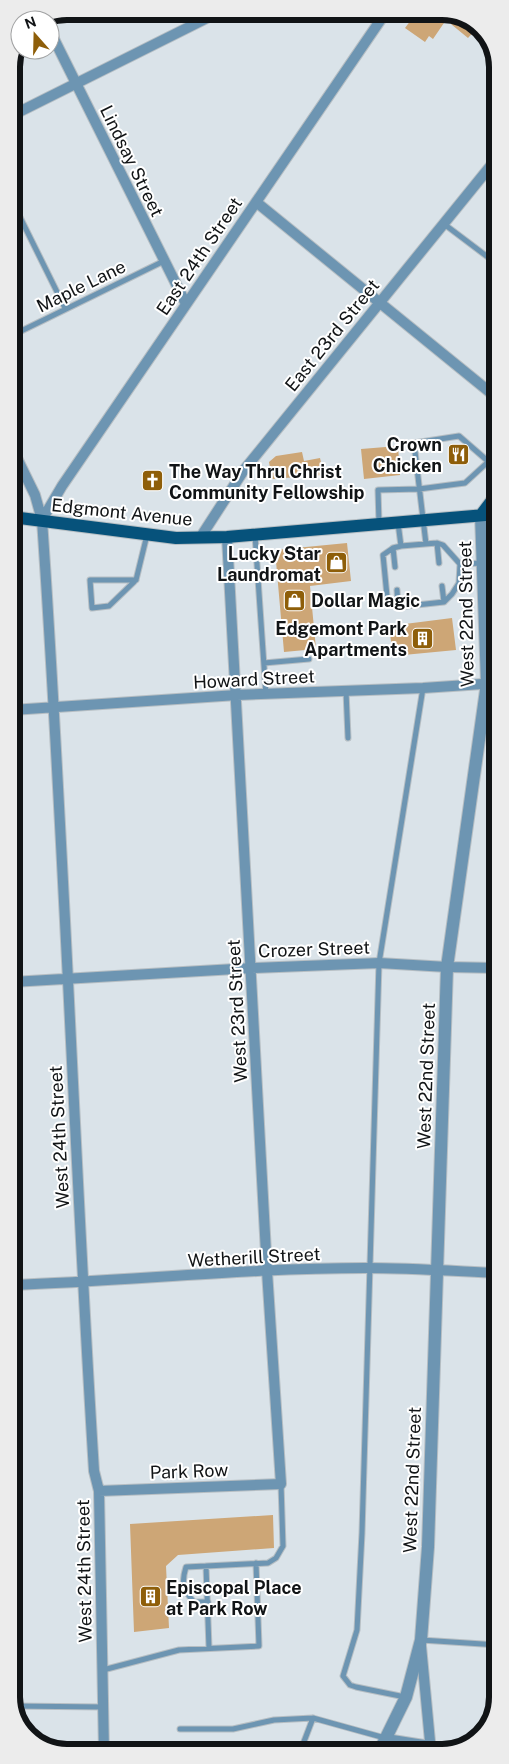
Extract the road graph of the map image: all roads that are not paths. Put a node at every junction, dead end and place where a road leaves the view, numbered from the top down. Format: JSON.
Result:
{"nodes":[{"id":1,"x":204,"y":20,"type":"edge"},
{"id":2,"x":381,"y":20,"type":"edge"},
{"id":3,"x":60,"y":51,"type":"edge"},
{"id":4,"x":76,"y":84,"type":"junction"},
{"id":5,"x":20,"y":112,"type":"edge"},
{"id":6,"x":489,"y":168,"type":"edge"},
{"id":7,"x":256,"y":202,"type":"junction"},
{"id":8,"x":20,"y":218,"type":"edge"},
{"id":9,"x":444,"y":224,"type":"junction"},
{"id":10,"x":489,"y":258,"type":"edge"},
{"id":11,"x":164,"y":261,"type":"junction"},
{"id":12,"x":380,"y":303,"type":"junction"},
{"id":13,"x":186,"y":304,"type":"junction"},
{"id":14,"x":65,"y":308,"type":"junction"},
{"id":15,"x":20,"y":332,"type":"edge"},
{"id":16,"x":489,"y":392,"type":"edge"},
{"id":17,"x":489,"y":461,"type":"joint"},
{"id":18,"x":20,"y":464,"type":"edge"},
{"id":19,"x":419,"y":489,"type":"junction"},
{"id":20,"x":489,"y":504,"type":"edge"},
{"id":21,"x":489,"y":514,"type":"edge"},
{"id":22,"x":481,"y":515,"type":"junction"},
{"id":23,"x":20,"y":518,"type":"edge"},
{"id":24,"x":42,"y":520,"type":"junction"},
{"id":25,"x":422,"y":520,"type":"junction"},
{"id":26,"x":398,"y":522,"type":"junction"},
{"id":27,"x":380,"y":524,"type":"junction"},
{"id":28,"x":255,"y":534,"type":"junction"},
{"id":29,"x":147,"y":535,"type":"junction"},
{"id":30,"x":227,"y":537,"type":"junction"},
{"id":31,"x":200,"y":538,"type":"junction"},
{"id":32,"x":426,"y":544,"type":"junction"},
{"id":33,"x":437,"y":544,"type":"junction"},
{"id":34,"x":401,"y":546,"type":"junction"},
{"id":35,"x":393,"y":548,"type":"junction"},
{"id":36,"x":439,"y":563,"type":"dead end"},
{"id":37,"x":483,"y":563,"type":"junction"},
{"id":38,"x":460,"y":564,"type":"junction"},
{"id":39,"x":395,"y":567,"type":"dead end"},
{"id":40,"x":136,"y":580,"type":"junction"},
{"id":41,"x":442,"y":586,"type":"dead end"},
{"id":42,"x":397,"y":590,"type":"dead end"},
{"id":43,"x":444,"y":602,"type":"junction"},
{"id":44,"x":398,"y":607,"type":"junction"},
{"id":45,"x":489,"y":618,"type":"edge"},
{"id":46,"x":309,"y":659,"type":"dead end"},
{"id":47,"x":264,"y":664,"type":"junction"},
{"id":48,"x":489,"y":683,"type":"edge"},
{"id":49,"x":423,"y":688,"type":"junction"},
{"id":50,"x":346,"y":691,"type":"junction"},
{"id":51,"x":237,"y":695,"type":"junction"},
{"id":52,"x":266,"y":695,"type":"junction"},
{"id":53,"x":489,"y":702,"type":"edge"},
{"id":54,"x":55,"y":708,"type":"junction"},
{"id":55,"x":20,"y":710,"type":"edge"},
{"id":56,"x":348,"y":738,"type":"dead end"},
{"id":57,"x":379,"y":963,"type":"junction"},
{"id":58,"x":447,"y":967,"type":"junction"},
{"id":59,"x":252,"y":968,"type":"junction"},
{"id":60,"x":489,"y":968,"type":"edge"},
{"id":61,"x":67,"y":978,"type":"junction"},
{"id":62,"x":20,"y":981,"type":"edge"},
{"id":63,"x":370,"y":1268,"type":"junction"},
{"id":64,"x":436,"y":1270,"type":"junction"},
{"id":65,"x":267,"y":1271,"type":"junction"},
{"id":66,"x":489,"y":1273,"type":"edge"},
{"id":67,"x":82,"y":1283,"type":"junction"},
{"id":68,"x":20,"y":1285,"type":"edge"},
{"id":69,"x":281,"y":1484,"type":"junction"},
{"id":70,"x":100,"y":1491,"type":"junction"},
{"id":71,"x":256,"y":1563,"type":"junction"},
{"id":72,"x":206,"y":1566,"type":"junction"},
{"id":73,"x":208,"y":1602,"type":"junction"},
{"id":74,"x":421,"y":1640,"type":"junction"},
{"id":75,"x":489,"y":1645,"type":"edge"},
{"id":76,"x":209,"y":1648,"type":"junction"},
{"id":77,"x":102,"y":1670,"type":"junction"},
{"id":78,"x":406,"y":1697,"type":"junction"},
{"id":79,"x":21,"y":1706,"type":"edge"},
{"id":80,"x":103,"y":1707,"type":"junction"},
{"id":81,"x":313,"y":1718,"type":"junction"},
{"id":82,"x":180,"y":1730,"type":"dead end"},
{"id":83,"x":386,"y":1739,"type":"junction"},
{"id":84,"x":104,"y":1744,"type":"edge"},
{"id":85,"x":303,"y":1744,"type":"edge"},
{"id":86,"x":383,"y":1744,"type":"edge"},
{"id":87,"x":408,"y":1744,"type":"edge"},
{"id":88,"x":430,"y":1744,"type":"edge"}],
"edges":[{"from":1,"to":4,"type":"street"},
{"from":2,"to":7,"type":"street","name":"East 24th Street"},
{"from":3,"to":4,"type":"street","name":"Lindsay Street"},
{"from":4,"to":5,"type":"street"},
{"from":4,"to":11,"type":"street","name":"Lindsay Street"},
{"from":6,"to":9,"type":"street","name":"East 23rd Street"},
{"from":7,"to":12,"type":"street"},
{"from":7,"to":13,"type":"street","name":"East 24th Street"},
{"from":8,"to":14,"type":"lane"},
{"from":9,"to":10,"type":"lane"},
{"from":9,"to":12,"type":"street","name":"East 23rd Street"},
{"from":11,"to":13,"type":"street","name":"Lindsay Street"},
{"from":11,"to":14,"type":"lane","name":"Maple Lane"},
{"from":12,"to":16,"type":"street"},
{"from":12,"to":31,"type":"street","name":"East 23rd Street"},
{"from":13,"to":24,"type":"street","name":"East 24th Street"},
{"from":14,"to":15,"type":"lane","name":"Maple Lane"},
{"from":17,"to":19,"type":"lane"},
{"from":17,"to":19,"type":"lane"},
{"from":18,"to":24,"type":"street","name":"West 24th Street"},
{"from":19,"to":25,"type":"lane"},
{"from":19,"to":27,"type":"lane"},
{"from":20,"to":22,"type":"main road"},
{"from":21,"to":22,"type":"main road","name":"Edgmont Avenue"},
{"from":22,"to":25,"type":"main road","name":"Edgmont Avenue"},
{"from":22,"to":37,"type":"street","name":"West 22nd Street"},
{"from":23,"to":24,"type":"main road","name":"Edgmont Avenue"},
{"from":24,"to":29,"type":"main road","name":"Edgmont Avenue"},
{"from":24,"to":54,"type":"street","name":"West 24th Street"},
{"from":25,"to":26,"type":"main road","name":"Edgmont Avenue"},
{"from":25,"to":32,"type":"lane"},
{"from":26,"to":27,"type":"main road","name":"Edgmont Avenue"},
{"from":26,"to":34,"type":"lane"},
{"from":27,"to":28,"type":"main road","name":"Edgmont Avenue"},
{"from":28,"to":30,"type":"main road","name":"Edgmont Avenue"},
{"from":28,"to":47,"type":"lane"},
{"from":29,"to":31,"type":"main road","name":"Edgmont Avenue"},
{"from":29,"to":40,"type":"lane"},
{"from":30,"to":31,"type":"main road","name":"Edgmont Avenue"},
{"from":30,"to":51,"type":"street","name":"West 23rd Street"},
{"from":32,"to":33,"type":"lane"},
{"from":32,"to":34,"type":"lane"},
{"from":33,"to":36,"type":"lane"},
{"from":33,"to":38,"type":"lane"},
{"from":34,"to":35,"type":"lane"},
{"from":35,"to":39,"type":"lane"},
{"from":35,"to":44,"type":"lane"},
{"from":37,"to":38,"type":"lane"},
{"from":37,"to":45,"type":"street","name":"West 22nd Street"},
{"from":38,"to":43,"type":"lane"},
{"from":40,"to":40,"type":"lane"},
{"from":41,"to":43,"type":"lane"},
{"from":42,"to":44,"type":"lane"},
{"from":43,"to":44,"type":"lane"},
{"from":46,"to":47,"type":"lane"},
{"from":47,"to":52,"type":"lane"},
{"from":48,"to":49,"type":"street","name":"Howard Street"},
{"from":49,"to":50,"type":"street","name":"Howard Street"},
{"from":49,"to":57,"type":"lane"},
{"from":50,"to":52,"type":"street","name":"Howard Street"},
{"from":50,"to":56,"type":"lane"},
{"from":51,"to":52,"type":"street","name":"Howard Street"},
{"from":51,"to":54,"type":"street","name":"Howard Street"},
{"from":51,"to":59,"type":"street","name":"West 23rd Street"},
{"from":53,"to":58,"type":"street","name":"West 22nd Street"},
{"from":54,"to":55,"type":"street","name":"Howard Street"},
{"from":54,"to":61,"type":"street","name":"West 24th Street"},
{"from":57,"to":58,"type":"street","name":"Crozer Street"},
{"from":57,"to":59,"type":"street","name":"Crozer Street"},
{"from":57,"to":63,"type":"lane"},
{"from":58,"to":60,"type":"street","name":"Crozer Street"},
{"from":58,"to":64,"type":"street","name":"West 22nd Street"},
{"from":59,"to":61,"type":"street","name":"Crozer Street"},
{"from":59,"to":65,"type":"street","name":"West 23rd Street"},
{"from":61,"to":62,"type":"street","name":"Crozer Street"},
{"from":61,"to":67,"type":"street","name":"West 24th Street"},
{"from":63,"to":64,"type":"street","name":"Wetherill Street"},
{"from":63,"to":65,"type":"street","name":"Wetherill Street"},
{"from":63,"to":78,"type":"lane"},
{"from":64,"to":66,"type":"street","name":"Wetherill Street"},
{"from":64,"to":74,"type":"street","name":"West 22nd Street"},
{"from":65,"to":67,"type":"street","name":"Wetherill Street"},
{"from":65,"to":69,"type":"street","name":"West 23rd Street"},
{"from":67,"to":68,"type":"street","name":"Wetherill Street"},
{"from":67,"to":70,"type":"street","name":"West 24th Street"},
{"from":69,"to":70,"type":"street","name":"Park Row"},
{"from":69,"to":71,"type":"lane"},
{"from":70,"to":77,"type":"street","name":"West 24th Street"},
{"from":71,"to":72,"type":"lane"},
{"from":71,"to":76,"type":"lane"},
{"from":72,"to":73,"type":"lane"},
{"from":72,"to":73,"type":"lane"},
{"from":73,"to":76,"type":"lane"},
{"from":74,"to":75,"type":"lane"},
{"from":74,"to":78,"type":"street","name":"West 22nd Street"},
{"from":74,"to":88,"type":"street","name":"West 22nd Street"},
{"from":76,"to":77,"type":"lane"},
{"from":77,"to":80,"type":"street","name":"West 24th Street"},
{"from":78,"to":83,"type":"street","name":"West 22nd Street"},
{"from":79,"to":80,"type":"lane"},
{"from":80,"to":84,"type":"street","name":"West 24th Street"},
{"from":81,"to":82,"type":"lane"},
{"from":81,"to":83,"type":"lane"},
{"from":81,"to":85,"type":"lane"},
{"from":83,"to":86,"type":"street","name":"West 22nd Street"},
{"from":83,"to":87,"type":"street"}]}
